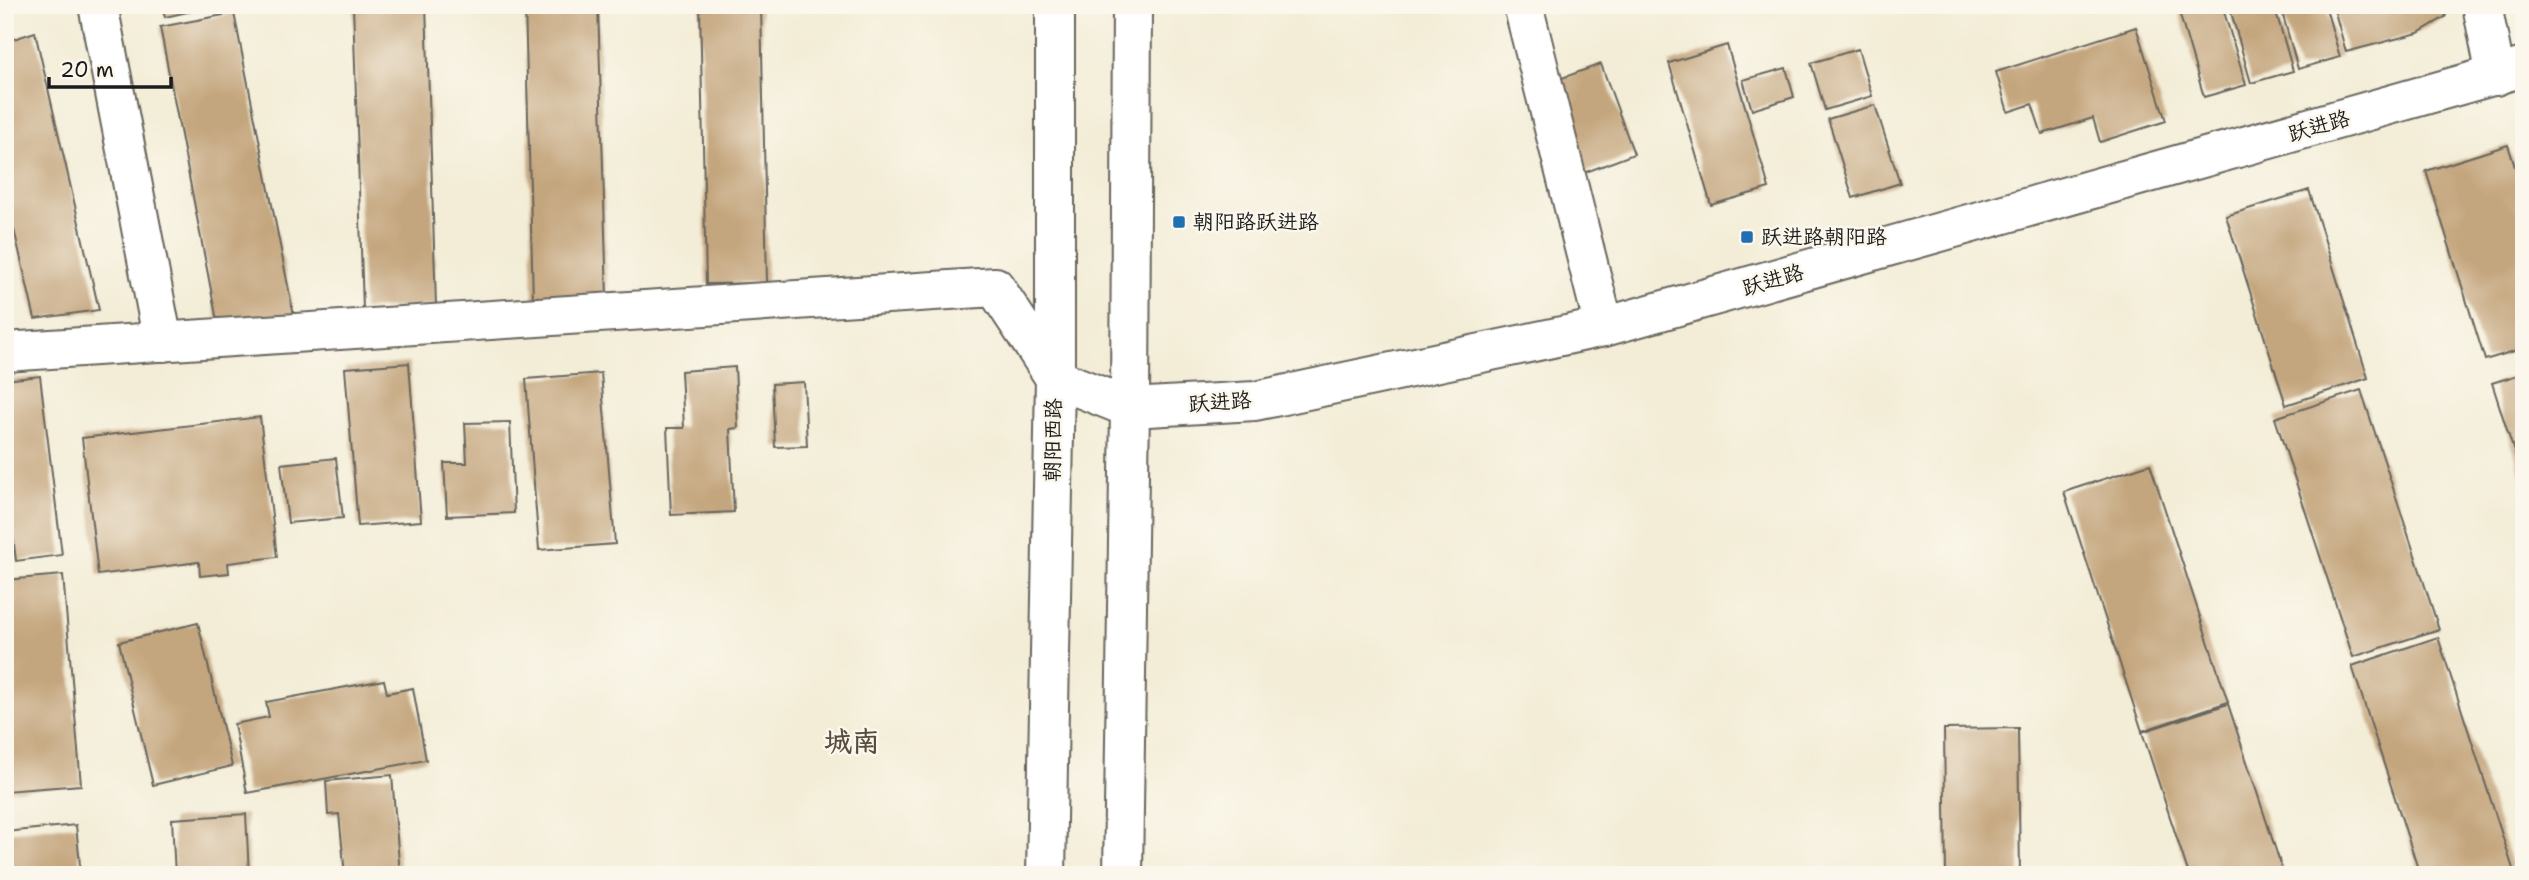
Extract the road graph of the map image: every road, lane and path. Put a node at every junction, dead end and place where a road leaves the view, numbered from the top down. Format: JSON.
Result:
{"nodes":[{"id":1,"x":98,"y":5,"type":"edge"},
{"id":2,"x":1055,"y":5,"type":"edge"},
{"id":3,"x":1132,"y":5,"type":"edge"},
{"id":4,"x":1523,"y":5,"type":"edge"},
{"id":5,"x":2482,"y":5,"type":"edge"},
{"id":6,"x":2510,"y":71,"type":"edge"},
{"id":7,"x":1604,"y":327,"type":"junction"},
{"id":8,"x":163,"y":342,"type":"junction"},
{"id":9,"x":5,"y":352,"type":"edge"},
{"id":10,"x":1055,"y":378,"type":"junction"},
{"id":11,"x":1130,"y":408,"type":"junction"},
{"id":12,"x":1046,"y":875,"type":"edge"},
{"id":13,"x":1123,"y":875,"type":"edge"}],
"edges":[{"from":1,"to":8,"type":"street"},
{"from":2,"to":10,"type":"street","name":"朝阳西路"},
{"from":3,"to":11,"type":"street"},
{"from":4,"to":7,"type":"street"},
{"from":5,"to":6,"type":"street"},
{"from":6,"to":7,"type":"street","name":"跃进路"},
{"from":7,"to":11,"type":"street","name":"跃进路"},
{"from":8,"to":9,"type":"street"},
{"from":8,"to":10,"type":"street"},
{"from":10,"to":11,"type":"street","name":"跃进路"},
{"from":10,"to":12,"type":"street","name":"朝阳西路"},
{"from":11,"to":13,"type":"street"}]}
